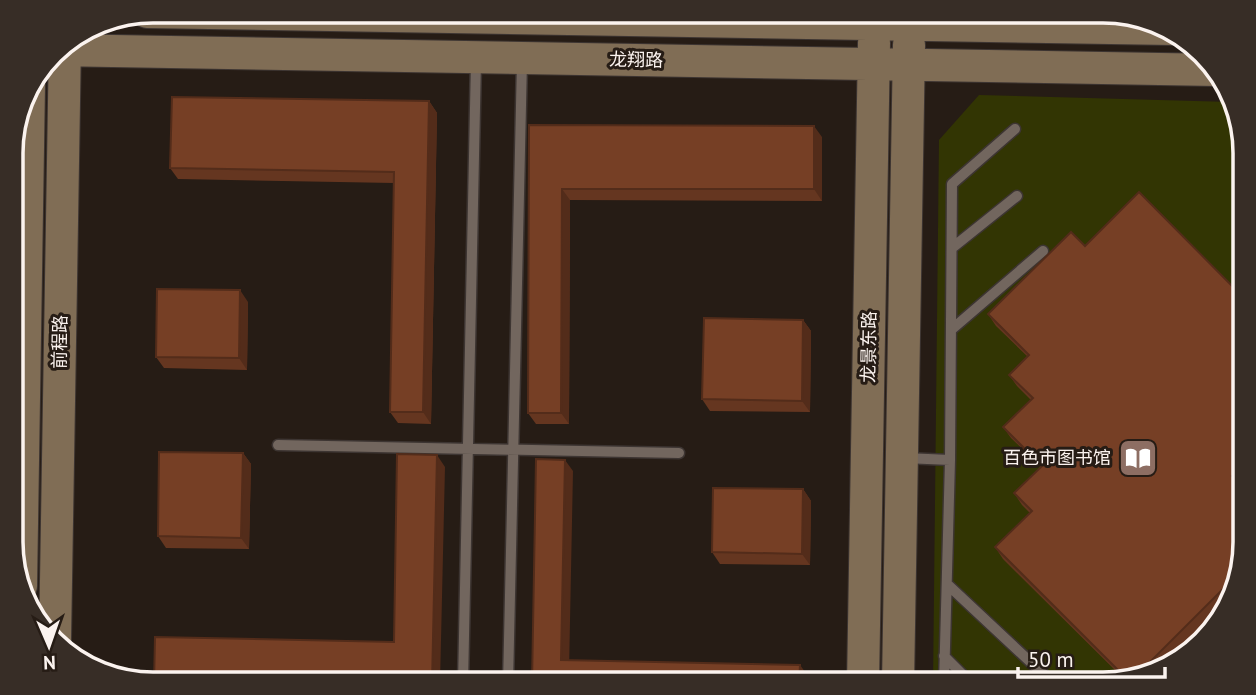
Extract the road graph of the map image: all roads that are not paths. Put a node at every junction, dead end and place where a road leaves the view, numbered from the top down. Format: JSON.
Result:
{"nodes":[{"id":1,"x":875,"y":23,"type":"edge"},
{"id":2,"x":910,"y":23,"type":"edge"},
{"id":3,"x":1030,"y":23,"type":"edge"},
{"id":4,"x":1138,"y":28,"type":"edge"},
{"id":5,"x":76,"y":48,"type":"edge"},
{"id":6,"x":476,"y":57,"type":"junction"},
{"id":7,"x":522,"y":58,"type":"junction"},
{"id":8,"x":62,"y":60,"type":"edge"},
{"id":9,"x":874,"y":64,"type":"junction"},
{"id":10,"x":909,"y":65,"type":"junction"},
{"id":11,"x":1202,"y":70,"type":"edge"},
{"id":12,"x":29,"y":115,"type":"edge"},
{"id":13,"x":1015,"y":130,"type":"dead end"},
{"id":14,"x":1017,"y":196,"type":"dead end"},
{"id":15,"x":952,"y":248,"type":"junction"},
{"id":16,"x":1043,"y":251,"type":"dead end"},
{"id":17,"x":951,"y":330,"type":"junction"},
{"id":18,"x":278,"y":445,"type":"dead end"},
{"id":19,"x":468,"y":449,"type":"junction"},
{"id":20,"x":514,"y":450,"type":"junction"},
{"id":21,"x":679,"y":453,"type":"dead end"},
{"id":22,"x":902,"y":458,"type":"junction"},
{"id":23,"x":950,"y":460,"type":"junction"},
{"id":24,"x":23,"y":461,"type":"edge"},
{"id":25,"x":947,"y":584,"type":"junction"},
{"id":26,"x":55,"y":611,"type":"edge"},
{"id":27,"x":944,"y":656,"type":"junction"},
{"id":28,"x":463,"y":672,"type":"edge"},
{"id":29,"x":508,"y":672,"type":"edge"},
{"id":30,"x":863,"y":672,"type":"edge"},
{"id":31,"x":898,"y":672,"type":"edge"},
{"id":32,"x":944,"y":672,"type":"edge"},
{"id":33,"x":960,"y":672,"type":"edge"},
{"id":34,"x":1041,"y":672,"type":"edge"}],
"edges":[{"from":1,"to":9,"type":"main road","name":"龙景东路"},
{"from":2,"to":10,"type":"main road","name":"龙景东路"},
{"from":3,"to":4,"type":"main road"},
{"from":5,"to":6,"type":"main road","name":"龙翔路"},
{"from":6,"to":7,"type":"main road","name":"龙翔路"},
{"from":6,"to":19,"type":"lane"},
{"from":7,"to":9,"type":"main road","name":"龙翔路"},
{"from":7,"to":20,"type":"lane"},
{"from":8,"to":26,"type":"main road","name":"前程路"},
{"from":9,"to":10,"type":"main road","name":"龙翔路"},
{"from":9,"to":30,"type":"main road","name":"龙景东路"},
{"from":10,"to":11,"type":"main road","name":"龙翔路"},
{"from":10,"to":22,"type":"main road","name":"龙景东路"},
{"from":12,"to":24,"type":"main road","name":"前程路"},
{"from":13,"to":15,"type":"lane"},
{"from":14,"to":15,"type":"lane"},
{"from":15,"to":17,"type":"lane"},
{"from":16,"to":17,"type":"lane"},
{"from":17,"to":23,"type":"lane"},
{"from":18,"to":19,"type":"lane"},
{"from":19,"to":20,"type":"lane"},
{"from":19,"to":28,"type":"lane"},
{"from":20,"to":21,"type":"lane"},
{"from":20,"to":29,"type":"lane"},
{"from":22,"to":23,"type":"lane"},
{"from":22,"to":31,"type":"main road","name":"龙景东路"},
{"from":23,"to":25,"type":"lane"},
{"from":25,"to":27,"type":"lane"},
{"from":25,"to":34,"type":"lane"},
{"from":27,"to":32,"type":"lane"},
{"from":27,"to":33,"type":"lane"}]}
